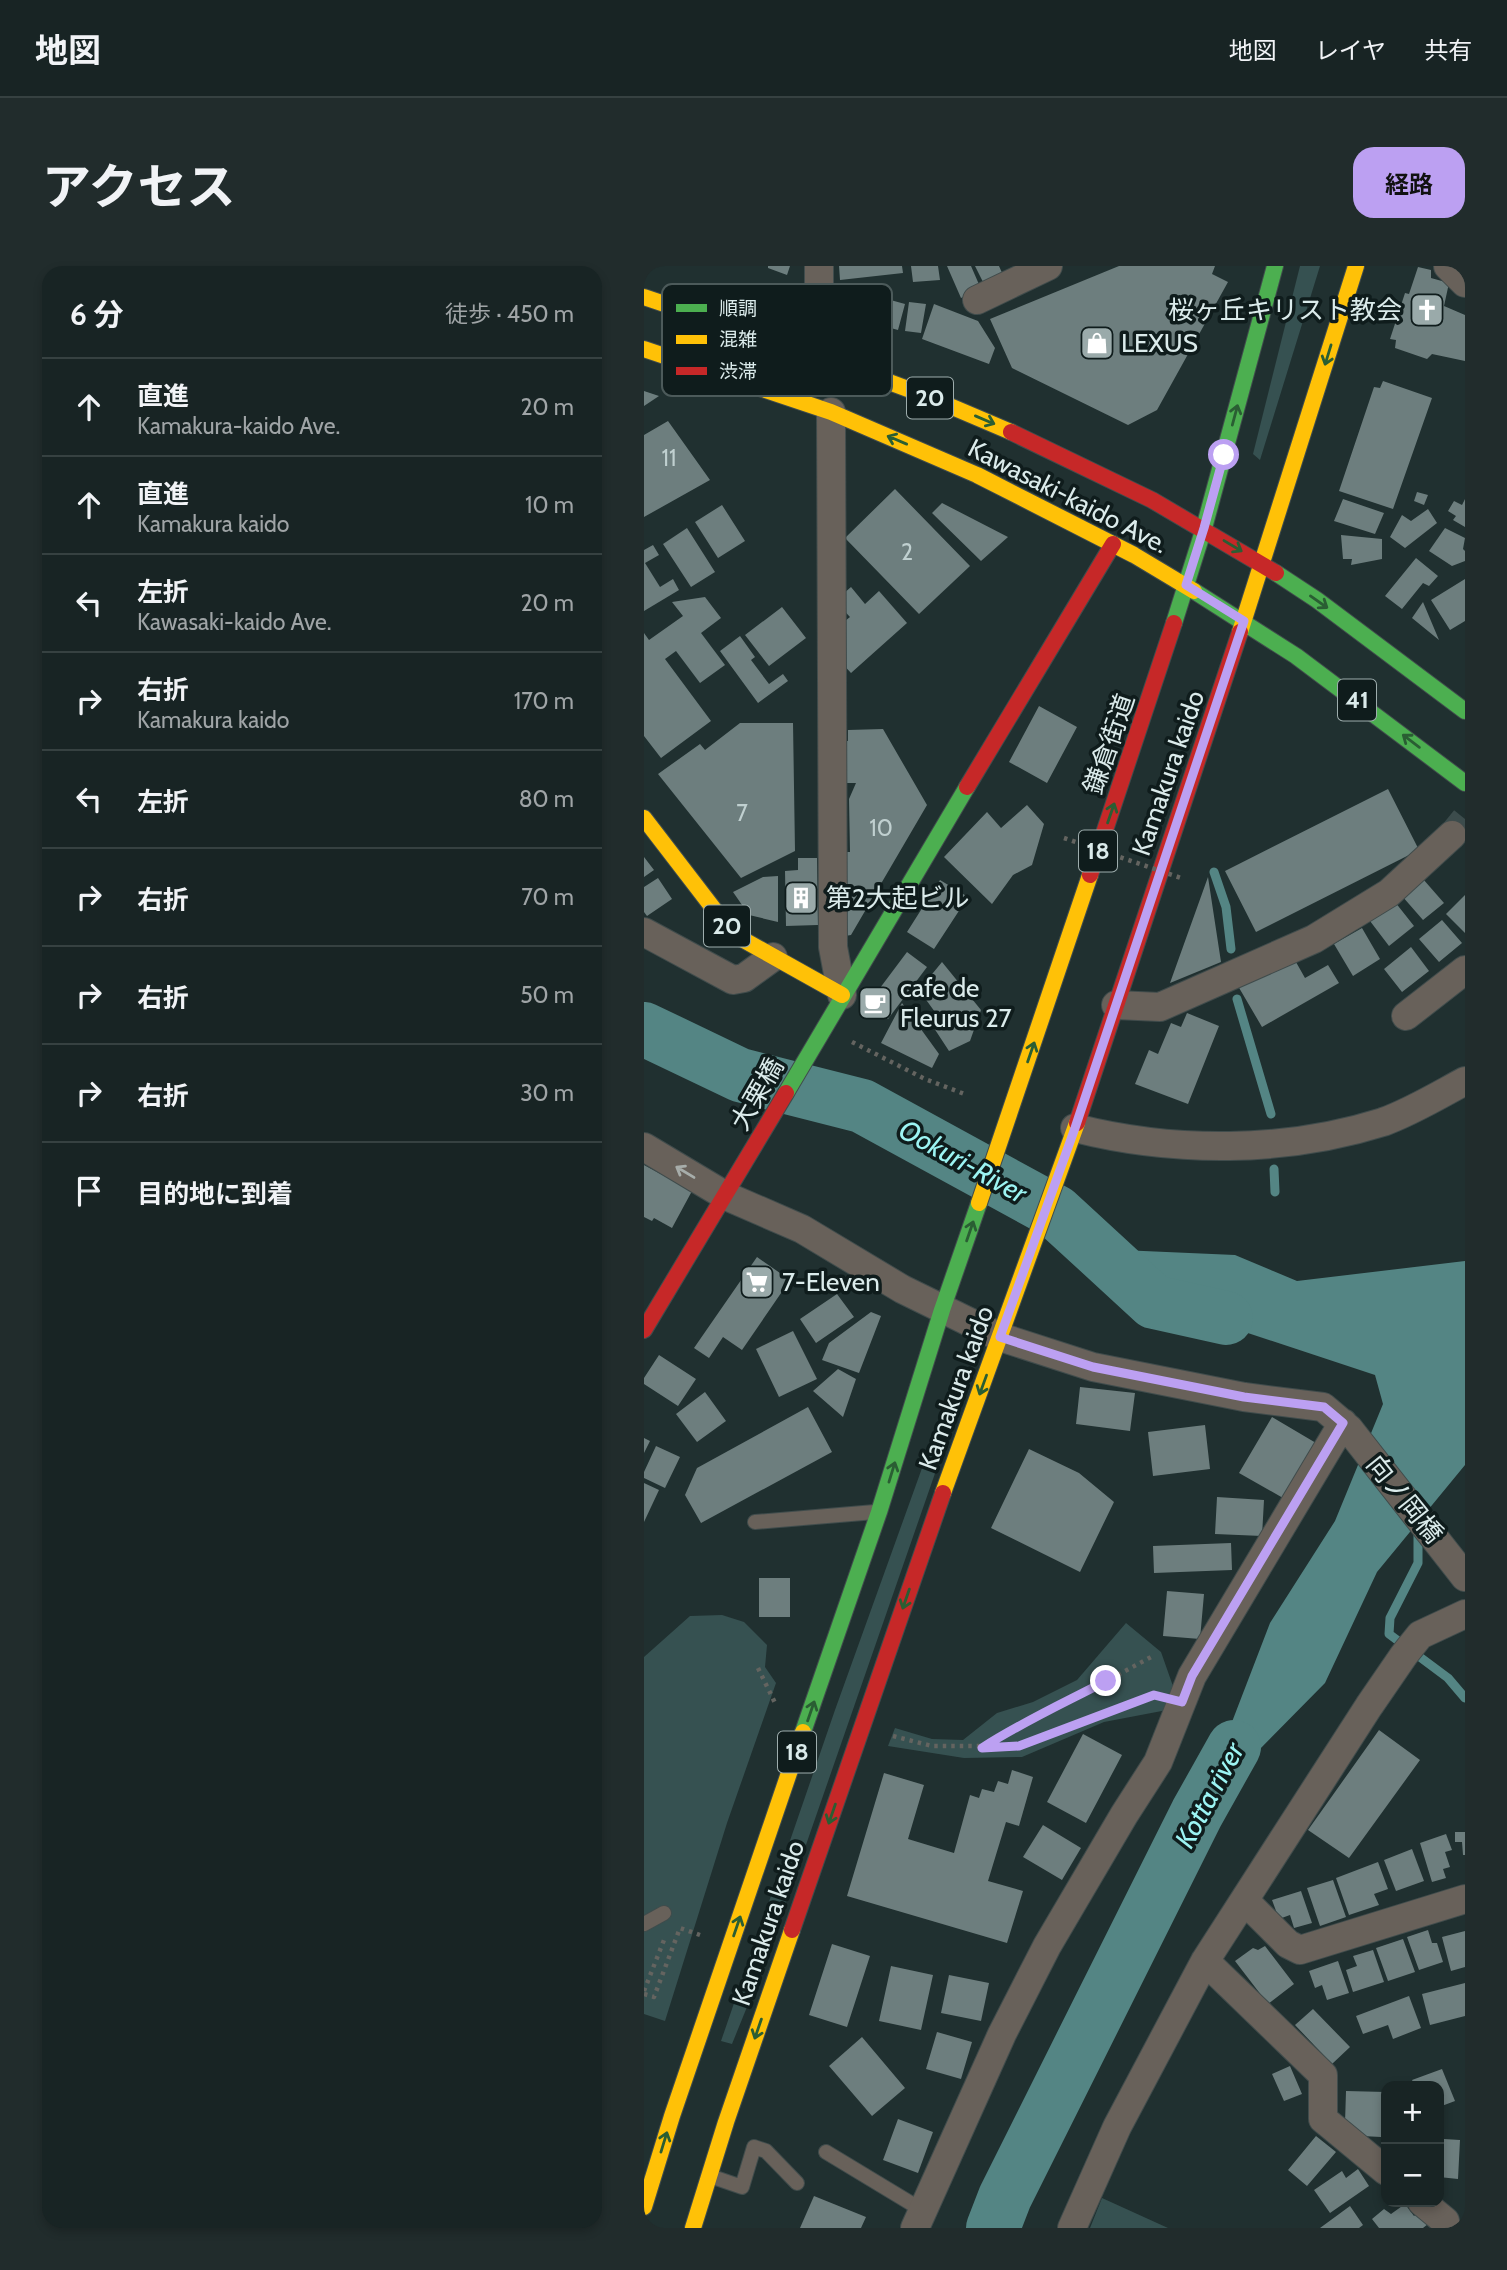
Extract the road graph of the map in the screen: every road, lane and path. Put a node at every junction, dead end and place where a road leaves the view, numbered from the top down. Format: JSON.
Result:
{"nodes":[{"id":1,"x":819,"y":266,"type":"edge"},
{"id":2,"x":1048,"y":266,"type":"edge"},
{"id":3,"x":1356,"y":266,"type":"edge"},
{"id":4,"x":1448,"y":266,"type":"edge"},
{"id":5,"x":1266,"y":268,"type":"edge"},
{"id":6,"x":1465,"y":283,"type":"edge"},
{"id":7,"x":819,"y":284,"type":"edge"},
{"id":8,"x":644,"y":297,"type":"edge"},
{"id":9,"x":977,"y":300,"type":"dead end"},
{"id":10,"x":662,"y":303,"type":"edge"},
{"id":11,"x":644,"y":349,"type":"edge"},
{"id":12,"x":662,"y":355,"type":"edge"},
{"id":13,"x":892,"y":383,"type":"edge"},
{"id":14,"x":784,"y":396,"type":"edge"},
{"id":15,"x":831,"y":412,"type":"junction"},
{"id":16,"x":1204,"y":528,"type":"junction"},
{"id":17,"x":1113,"y":544,"type":"junction"},
{"id":18,"x":1263,"y":564,"type":"junction"},
{"id":19,"x":1186,"y":585,"type":"junction"},
{"id":20,"x":1244,"y":621,"type":"junction"},
{"id":21,"x":1465,"y":711,"type":"edge"},
{"id":22,"x":1465,"y":783,"type":"edge"},
{"id":23,"x":644,"y":818,"type":"edge"},
{"id":24,"x":1064,"y":838,"type":"dead end"},
{"id":25,"x":1454,"y":845,"type":"tunnel mouth"},
{"id":26,"x":1181,"y":878,"type":"dead end"},
{"id":27,"x":644,"y":932,"type":"edge"},
{"id":28,"x":773,"y":957,"type":"junction"},
{"id":29,"x":1465,"y":970,"type":"edge"},
{"id":30,"x":842,"y":995,"type":"junction"},
{"id":31,"x":1116,"y":1005,"type":"junction"},
{"id":32,"x":1406,"y":1016,"type":"dead end"},
{"id":33,"x":842,"y":1037,"type":"dead end"},
{"id":34,"x":1465,"y":1081,"type":"edge"},
{"id":35,"x":968,"y":1095,"type":"dead end"},
{"id":36,"x":1009,"y":1117,"type":"joint"},
{"id":37,"x":1073,"y":1132,"type":"junction"},
{"id":38,"x":644,"y":1147,"type":"edge"},
{"id":39,"x":731,"y":1188,"type":"junction"},
{"id":40,"x":945,"y":1303,"type":"junction"},
{"id":41,"x":1003,"y":1329,"type":"junction"},
{"id":42,"x":644,"y":1330,"type":"edge"},
{"id":43,"x":1346,"y":1426,"type":"junction"},
{"id":44,"x":879,"y":1512,"type":"junction"},
{"id":45,"x":755,"y":1522,"type":"dead end"},
{"id":46,"x":1463,"y":1573,"type":"edge"},
{"id":47,"x":1465,"y":1614,"type":"edge"},
{"id":48,"x":1153,"y":1656,"type":"dead end"},
{"id":49,"x":758,"y":1668,"type":"dead end"},
{"id":50,"x":1182,"y":1702,"type":"junction"},
{"id":51,"x":777,"y":1708,"type":"dead end"},
{"id":52,"x":902,"y":1739,"type":"dead end"},
{"id":53,"x":982,"y":1748,"type":"junction"},
{"id":54,"x":1465,"y":1899,"type":"edge"},
{"id":55,"x":1245,"y":1901,"type":"junction"},
{"id":56,"x":664,"y":1913,"type":"joint"},
{"id":57,"x":644,"y":1924,"type":"edge"},
{"id":58,"x":701,"y":1935,"type":"dead end"},
{"id":59,"x":1205,"y":1961,"type":"junction"},
{"id":60,"x":644,"y":1993,"type":"edge"},
{"id":61,"x":826,"y":2152,"type":"dead end"},
{"id":62,"x":1381,"y":2167,"type":"edge"},
{"id":63,"x":709,"y":2176,"type":"junction"},
{"id":64,"x":797,"y":2183,"type":"dead end"},
{"id":65,"x":644,"y":2207,"type":"edge"},
{"id":66,"x":1428,"y":2207,"type":"edge"},
{"id":67,"x":919,"y":2219,"type":"edge"},
{"id":68,"x":693,"y":2228,"type":"edge"},
{"id":69,"x":1072,"y":2228,"type":"edge"},
{"id":70,"x":1446,"y":2228,"type":"edge"}],
"edges":[{"from":1,"to":7,"type":"street"},
{"from":2,"to":9,"type":"street"},
{"from":3,"to":18,"type":"main road","number":"18","one_way":true},
{"from":4,"to":6,"type":"street"},
{"from":16,"to":5,"type":"main road","number":"18","one_way":true},
{"from":8,"to":10,"type":"main road","name":"Kawasaki-kaido Ave.","number":"20"},
{"from":11,"to":12,"type":"main road","name":"Kawasaki-kaido Ave.","number":"20"},
{"from":13,"to":16,"type":"main road","name":"Kawasaki-kaido Ave.","number":"20","one_way":true},
{"from":14,"to":15,"type":"main road","name":"Kawasaki-kaido Ave.","number":"20"},
{"from":17,"to":15,"type":"main road","name":"Kawasaki-kaido Ave.","number":"20","one_way":true},
{"from":15,"to":30,"type":"street"},
{"from":16,"to":18,"type":"main road","name":"Kawasaki-kaido Ave.","number":"20","one_way":true},
{"from":16,"to":19,"type":"main road","number":"18"},
{"from":17,"to":19,"type":"main road","name":"Kawasaki-kaido Ave.","number":"20"},
{"from":17,"to":30,"type":"main road","name":"大栗橋"},
{"from":18,"to":20,"type":"main road","name":"Kamakura kaido","number":"18"},
{"from":18,"to":21,"type":"main road","name":"Kawasaki-kaido Ave.","number":"41","one_way":true},
{"from":19,"to":20,"type":"main road","name":"Kawasaki-kaido Ave.","number":"41"},
{"from":36,"to":19,"type":"main road","name":"鎌倉街道","number":"18","one_way":true},
{"from":22,"to":20,"type":"main road","name":"Kawasaki-kaido Ave.","number":"41","one_way":true},
{"from":20,"to":31,"type":"main road","name":"Kamakura kaido","number":"18"},
{"from":23,"to":28,"type":"main road","number":"20"},
{"from":24,"to":26,"type":"path","bridge":true},
{"from":25,"to":31,"type":"street"},
{"from":27,"to":28,"type":"street"},
{"from":28,"to":30,"type":"main road","number":"20"},
{"from":29,"to":32,"type":"street"},
{"from":30,"to":39,"type":"main road","name":"大栗橋"},
{"from":31,"to":37,"type":"main road","name":"Kamakura kaido","number":"18"},
{"from":33,"to":35,"type":"path"},
{"from":34,"to":37,"type":"street"},
{"from":40,"to":36,"type":"main road","name":"Kamakura kaido","number":"18","one_way":true},
{"from":37,"to":41,"type":"main road","name":"Kamakura kaido","number":"18"},
{"from":39,"to":38,"type":"street","one_way":true},
{"from":39,"to":40,"type":"street"},
{"from":39,"to":42,"type":"main road","name":"大栗橋"},
{"from":40,"to":41,"type":"street"},
{"from":44,"to":40,"type":"main road","name":"Kamakura kaido","number":"18","one_way":true},
{"from":41,"to":43,"type":"street"},
{"from":41,"to":63,"type":"main road","name":"Kamakura kaido","number":"18","one_way":true},
{"from":43,"to":46,"type":"street","name":"向ノ岡橋"},
{"from":43,"to":50,"type":"street"},
{"from":44,"to":45,"type":"lane"},
{"from":65,"to":44,"type":"main road","name":"Kamakura kaido","number":"18","one_way":true},
{"from":47,"to":55,"type":"street"},
{"from":48,"to":53,"type":"path"},
{"from":49,"to":51,"type":"path"},
{"from":50,"to":53,"type":"path"},
{"from":50,"to":67,"type":"street"},
{"from":52,"to":53,"type":"path"},
{"from":54,"to":55,"type":"street"},
{"from":55,"to":59,"type":"street"},
{"from":56,"to":57,"type":"lane"},
{"from":56,"to":60,"type":"path"},
{"from":58,"to":60,"type":"path"},
{"from":59,"to":62,"type":"street"},
{"from":59,"to":69,"type":"street"},
{"from":61,"to":67,"type":"lane"},
{"from":63,"to":64,"type":"lane"},
{"from":63,"to":68,"type":"main road","name":"Kamakura kaido","number":"18"},
{"from":66,"to":70,"type":"street"}]}
